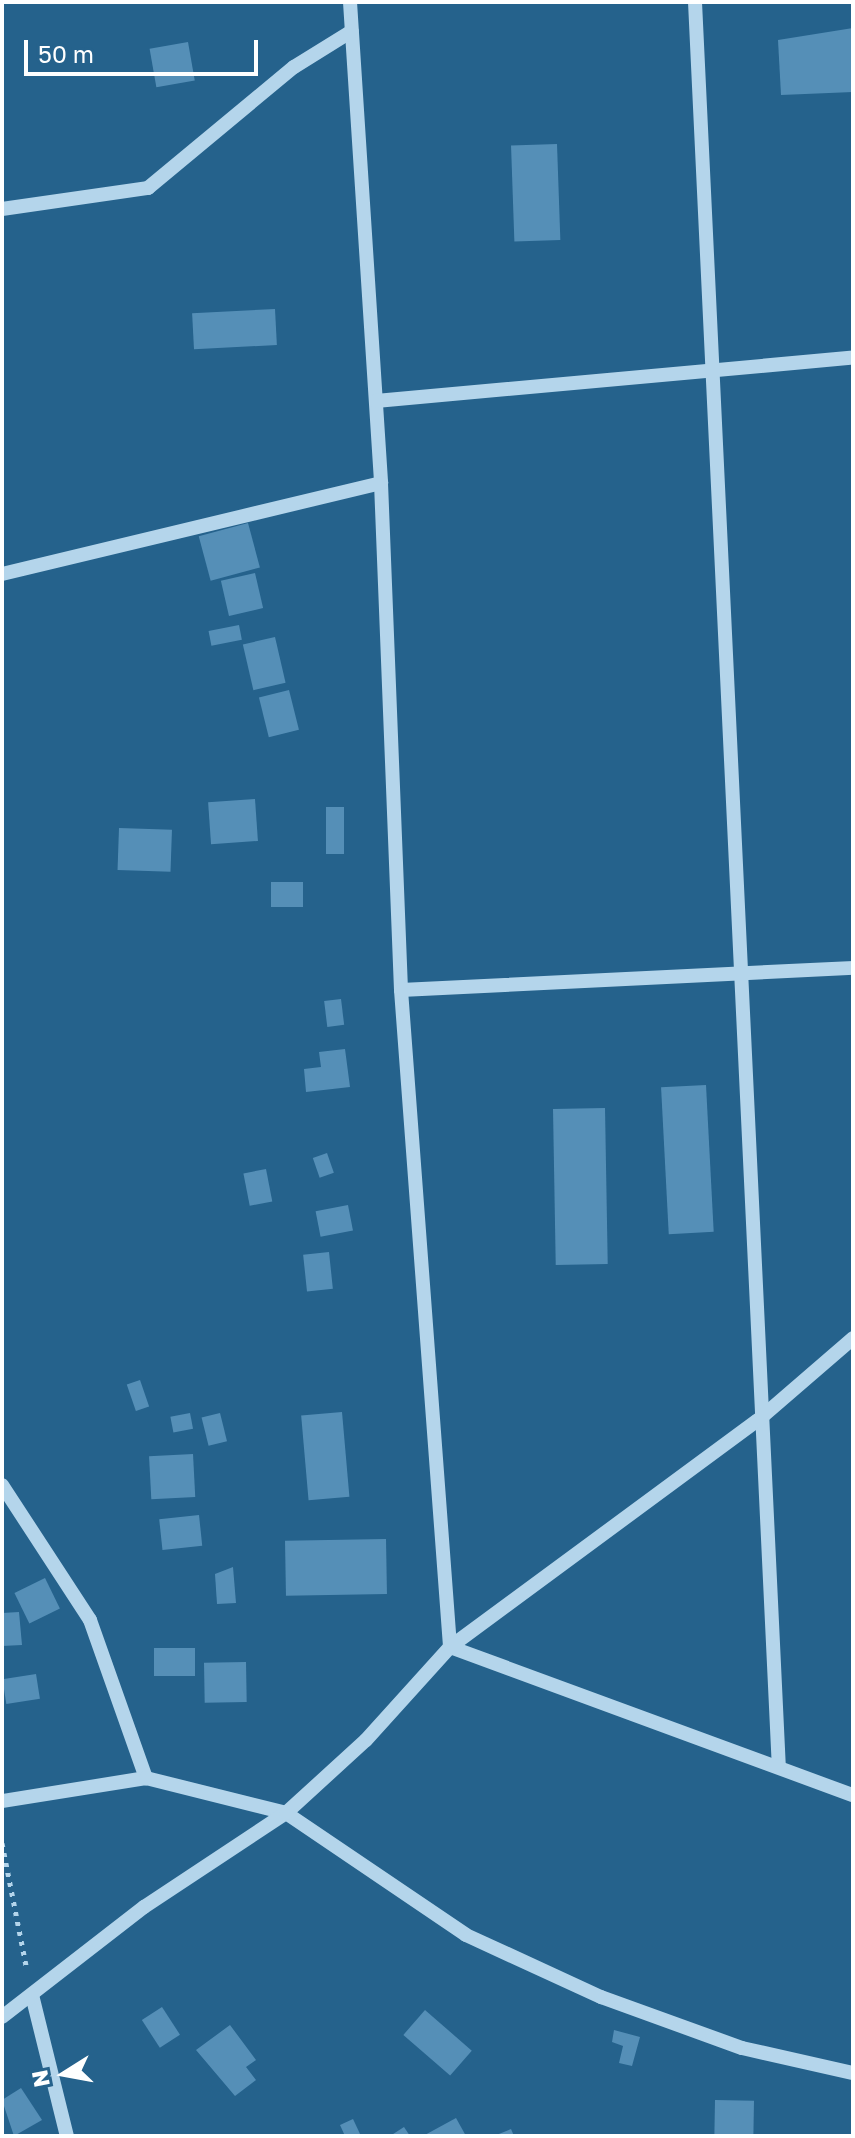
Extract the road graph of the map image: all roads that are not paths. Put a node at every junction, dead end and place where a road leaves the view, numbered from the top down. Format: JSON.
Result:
{"nodes":[{"id":1,"x":350,"y":2,"type":"edge"},
{"id":2,"x":695,"y":2,"type":"edge"},
{"id":3,"x":352,"y":31,"type":"junction"},
{"id":4,"x":2,"y":209,"type":"edge"},
{"id":5,"x":853,"y":358,"type":"edge"},
{"id":6,"x":714,"y":374,"type":"junction"},
{"id":7,"x":376,"y":401,"type":"junction"},
{"id":8,"x":381,"y":483,"type":"junction"},
{"id":9,"x":2,"y":574,"type":"edge"},
{"id":10,"x":853,"y":968,"type":"edge"},
{"id":11,"x":740,"y":972,"type":"junction"},
{"id":12,"x":401,"y":990,"type":"junction"},
{"id":13,"x":853,"y":1338,"type":"edge"},
{"id":14,"x":757,"y":1421,"type":"junction"},
{"id":15,"x":2,"y":1485,"type":"edge"},
{"id":16,"x":450,"y":1647,"type":"junction"},
{"id":17,"x":779,"y":1767,"type":"junction"},
{"id":18,"x":146,"y":1778,"type":"junction"},
{"id":19,"x":853,"y":1795,"type":"edge"},
{"id":20,"x":2,"y":1801,"type":"edge"},
{"id":21,"x":286,"y":1813,"type":"junction"},
{"id":22,"x":32,"y":1995,"type":"junction"},
{"id":23,"x":2,"y":2017,"type":"edge"},
{"id":24,"x":853,"y":2073,"type":"edge"},
{"id":25,"x":67,"y":2136,"type":"edge"}],
"edges":[{"from":1,"to":3,"type":"street"},
{"from":2,"to":6,"type":"street"},
{"from":3,"to":4,"type":"street"},
{"from":3,"to":7,"type":"street"},
{"from":5,"to":6,"type":"street"},
{"from":6,"to":7,"type":"street"},
{"from":6,"to":11,"type":"street"},
{"from":7,"to":8,"type":"street"},
{"from":8,"to":9,"type":"street"},
{"from":8,"to":12,"type":"street"},
{"from":10,"to":11,"type":"street"},
{"from":11,"to":12,"type":"street"},
{"from":11,"to":14,"type":"street"},
{"from":12,"to":16,"type":"street"},
{"from":13,"to":14,"type":"street"},
{"from":14,"to":16,"type":"street"},
{"from":14,"to":17,"type":"street"},
{"from":15,"to":18,"type":"street"},
{"from":16,"to":17,"type":"street"},
{"from":16,"to":21,"type":"street"},
{"from":17,"to":19,"type":"street"},
{"from":18,"to":20,"type":"street"},
{"from":18,"to":21,"type":"street"},
{"from":21,"to":22,"type":"street"},
{"from":21,"to":24,"type":"street"},
{"from":22,"to":23,"type":"street"},
{"from":22,"to":25,"type":"street"}]}
